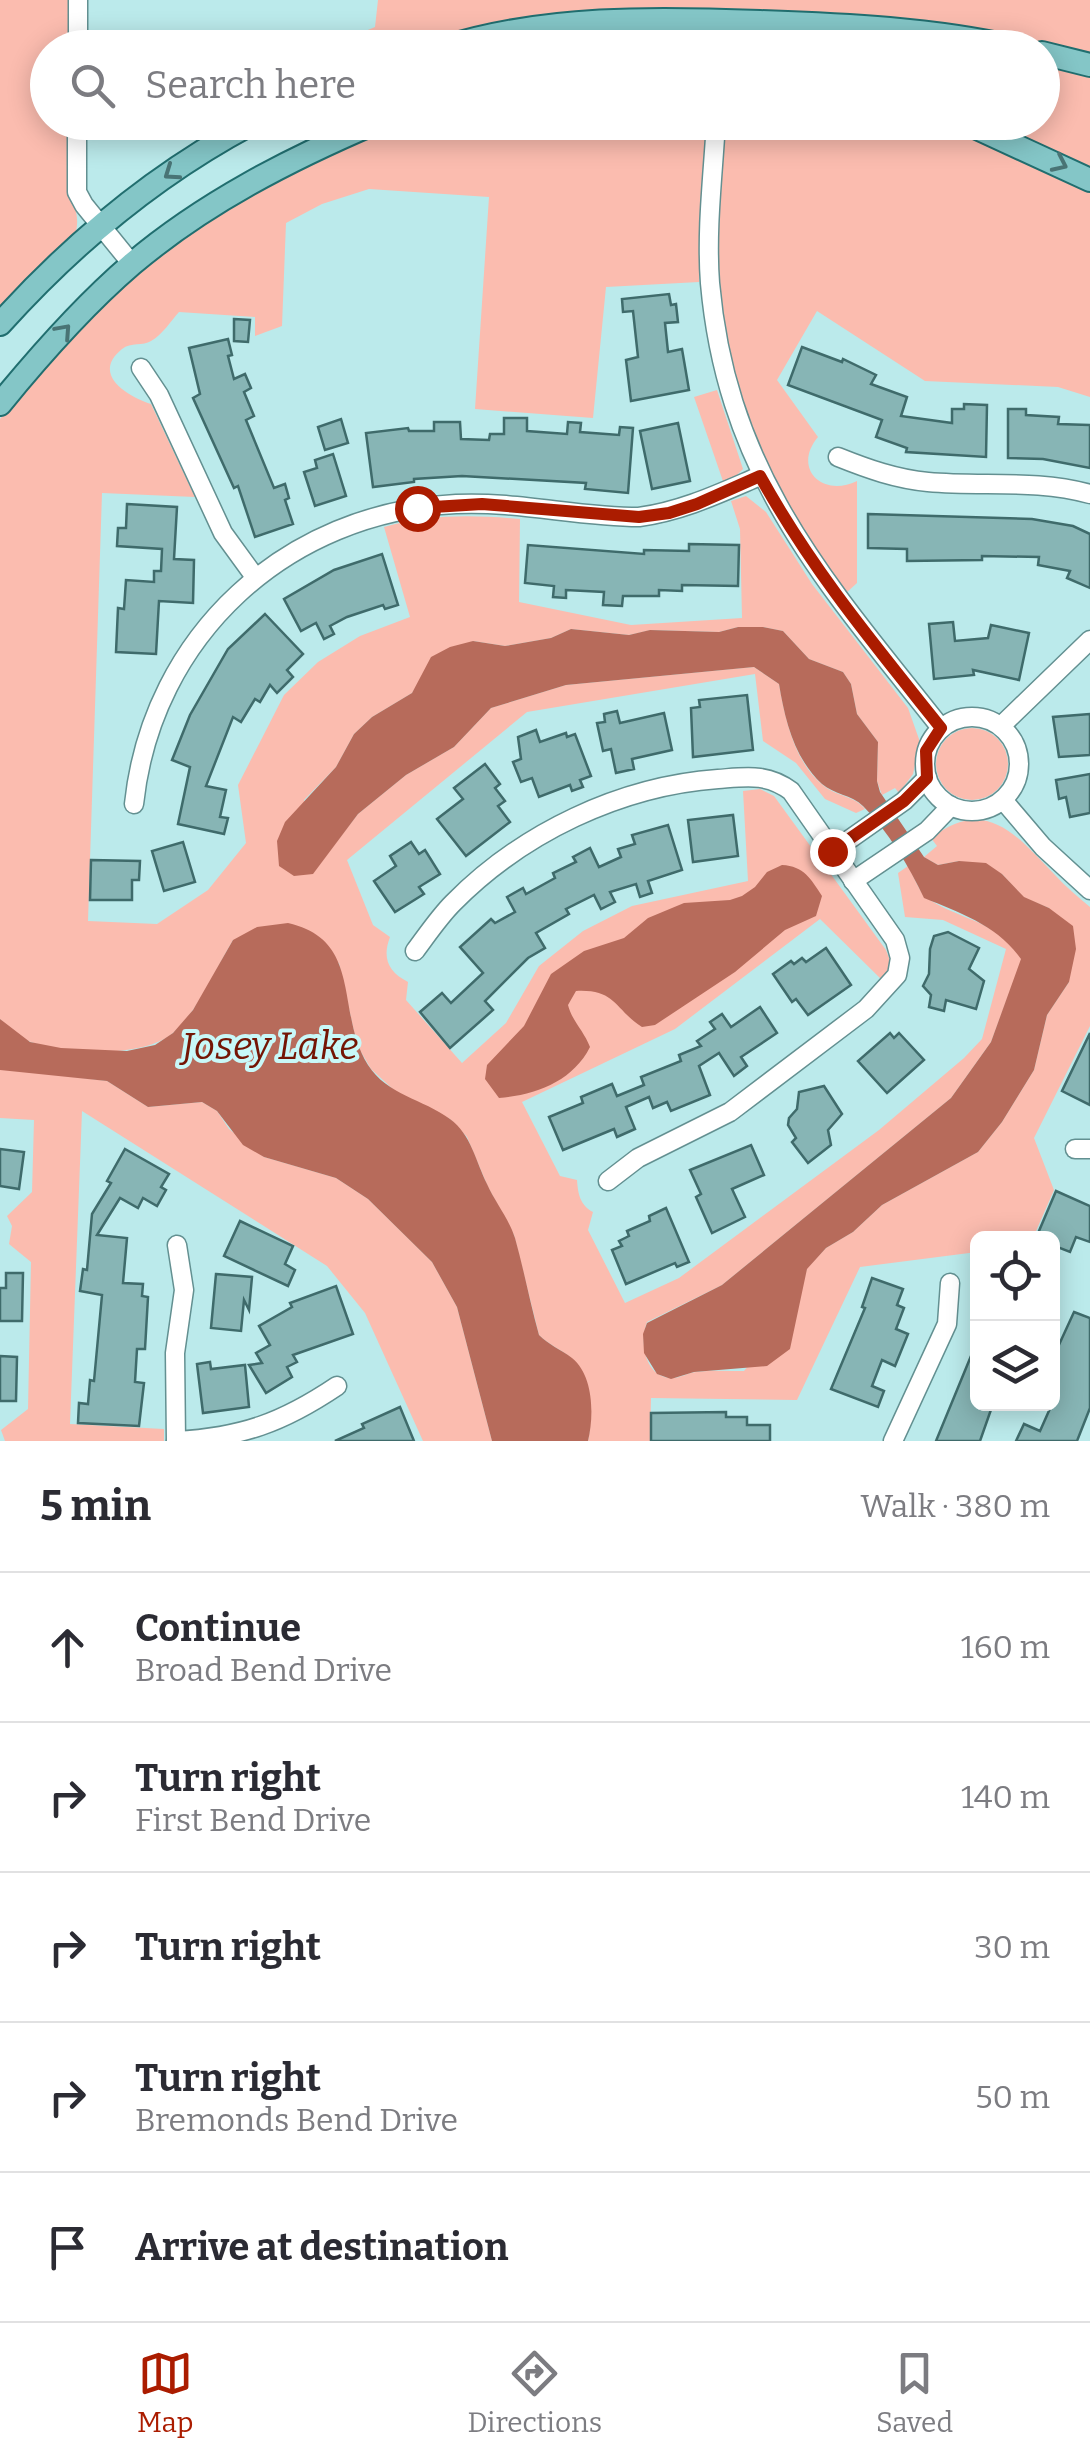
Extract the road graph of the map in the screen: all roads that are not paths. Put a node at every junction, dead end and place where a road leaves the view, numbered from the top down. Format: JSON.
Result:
{"nodes":[{"id":1,"x":78,"y":0,"type":"edge"},
{"id":2,"x":721,"y":21,"type":"junction"},
{"id":3,"x":78,"y":30,"type":"edge"},
{"id":4,"x":528,"y":30,"type":"edge"},
{"id":5,"x":721,"y":30,"type":"edge"},
{"id":6,"x":914,"y":30,"type":"edge"},
{"id":7,"x":1060,"y":58,"type":"edge"},
{"id":8,"x":1090,"y":66,"type":"edge"},
{"id":9,"x":77,"y":140,"type":"edge"},
{"id":10,"x":224,"y":140,"type":"edge"},
{"id":11,"x":339,"y":140,"type":"edge"},
{"id":12,"x":715,"y":140,"type":"edge"},
{"id":13,"x":1003,"y":140,"type":"edge"},
{"id":14,"x":1090,"y":180,"type":"edge"},
{"id":15,"x":101,"y":225,"type":"junction"},
{"id":16,"x":132,"y":264,"type":"junction"},
{"id":17,"x":0,"y":324,"type":"edge"},
{"id":18,"x":141,"y":368,"type":"dead end"},
{"id":19,"x":0,"y":404,"type":"edge"},
{"id":20,"x":838,"y":457,"type":"dead end"},
{"id":21,"x":760,"y":476,"type":"junction"},
{"id":22,"x":1090,"y":494,"type":"edge"},
{"id":23,"x":255,"y":577,"type":"junction"},
{"id":24,"x":1090,"y":640,"type":"edge"},
{"id":25,"x":1001,"y":726,"type":"junction"},
{"id":26,"x":941,"y":728,"type":"junction"},
{"id":27,"x":927,"y":778,"type":"junction"},
{"id":28,"x":1003,"y":800,"type":"junction"},
{"id":29,"x":134,"y":804,"type":"dead end"},
{"id":30,"x":952,"y":806,"type":"junction"},
{"id":31,"x":832,"y":851,"type":"junction"},
{"id":32,"x":854,"y":881,"type":"junction"},
{"id":33,"x":1090,"y":890,"type":"edge"},
{"id":34,"x":415,"y":950,"type":"dead end"},
{"id":35,"x":608,"y":1181,"type":"dead end"},
{"id":36,"x":177,"y":1245,"type":"dead end"},
{"id":37,"x":950,"y":1284,"type":"dead end"},
{"id":38,"x":337,"y":1386,"type":"dead end"},
{"id":39,"x":176,"y":1441,"type":"edge"},
{"id":40,"x":893,"y":1441,"type":"edge"}],
"edges":[{"from":1,"to":3,"type":"street"},
{"from":2,"to":4,"type":"main road"},
{"from":2,"to":5,"type":"street"},
{"from":2,"to":6,"type":"main road"},
{"from":7,"to":8,"type":"main road"},
{"from":9,"to":15,"type":"street"},
{"from":10,"to":15,"type":"main road","one_way":true},
{"from":11,"to":16,"type":"main road"},
{"from":12,"to":21,"type":"street"},
{"from":13,"to":14,"type":"main road","one_way":true},
{"from":15,"to":16,"type":"street"},
{"from":15,"to":17,"type":"main road"},
{"from":19,"to":16,"type":"main road","one_way":true},
{"from":18,"to":23,"type":"street"},
{"from":20,"to":22,"type":"street"},
{"from":21,"to":23,"type":"street"},
{"from":21,"to":26,"type":"street"},
{"from":23,"to":29,"type":"street"},
{"from":24,"to":25,"type":"street"},
{"from":25,"to":26,"type":"street"},
{"from":25,"to":28,"type":"street"},
{"from":26,"to":27,"type":"street"},
{"from":27,"to":30,"type":"street"},
{"from":27,"to":31,"type":"street"},
{"from":28,"to":30,"type":"street"},
{"from":28,"to":33,"type":"street"},
{"from":30,"to":32,"type":"street"},
{"from":31,"to":32,"type":"street"},
{"from":31,"to":34,"type":"street"},
{"from":32,"to":35,"type":"street"},
{"from":36,"to":39,"type":"street"},
{"from":37,"to":40,"type":"street"},
{"from":38,"to":39,"type":"street"}]}
